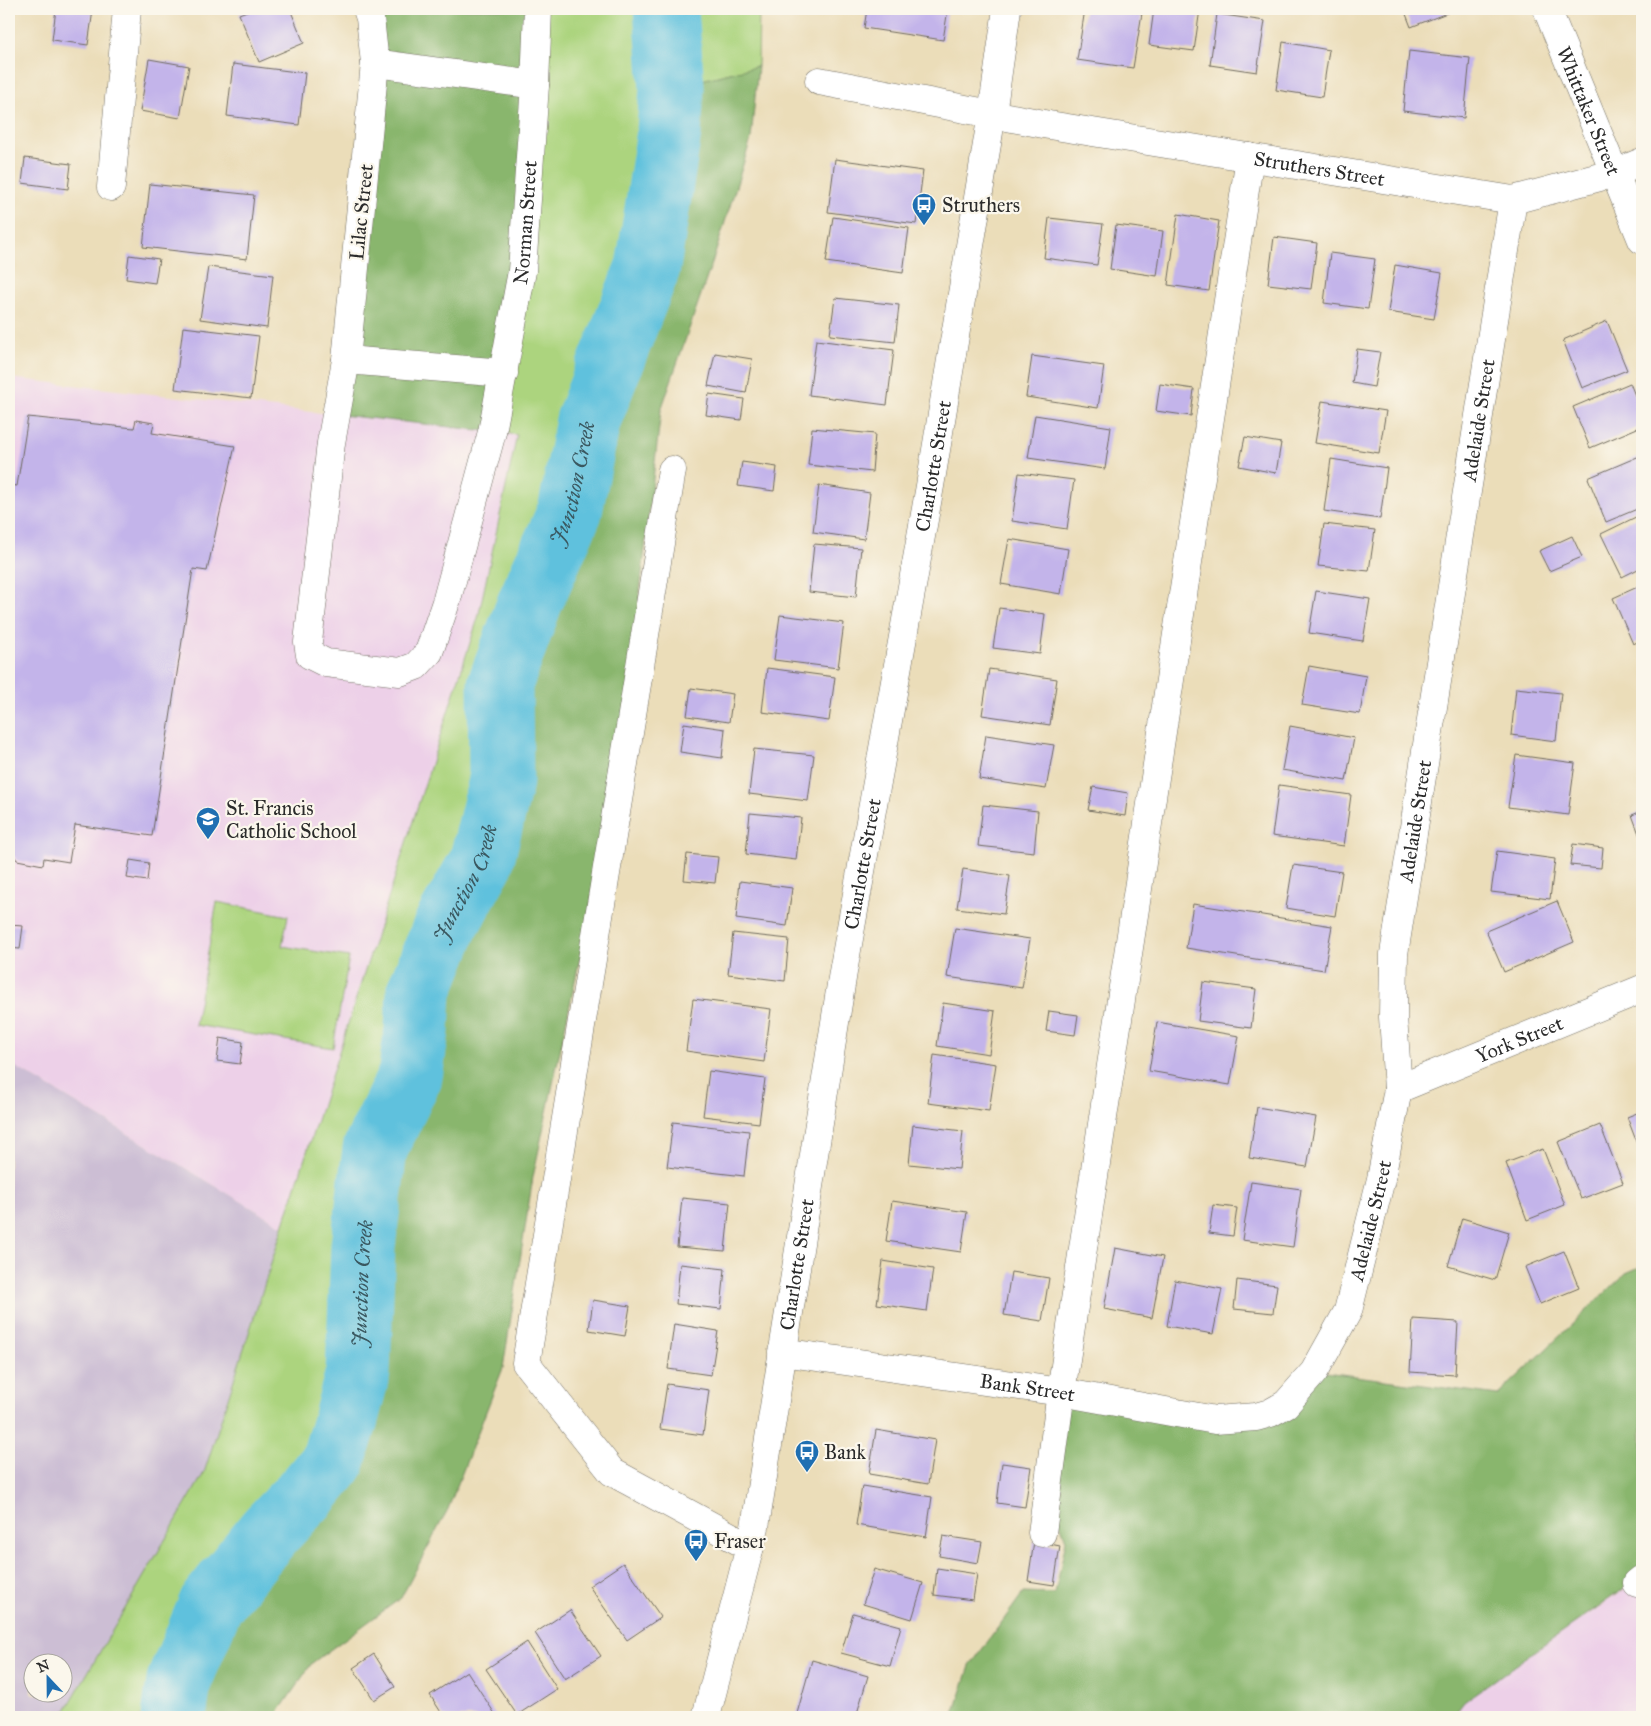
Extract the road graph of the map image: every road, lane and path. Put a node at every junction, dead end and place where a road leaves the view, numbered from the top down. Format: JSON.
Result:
{"nodes":[{"id":1,"x":127,"y":9,"type":"edge"},
{"id":2,"x":367,"y":9,"type":"edge"},
{"id":3,"x":538,"y":9,"type":"edge"},
{"id":4,"x":1008,"y":9,"type":"edge"},
{"id":5,"x":1547,"y":9,"type":"edge"},
{"id":6,"x":376,"y":62,"type":"junction"},
{"id":7,"x":819,"y":81,"type":"dead end"},
{"id":8,"x":535,"y":85,"type":"junction"},
{"id":9,"x":992,"y":114,"type":"junction"},
{"id":10,"x":1250,"y":157,"type":"junction"},
{"id":11,"x":1642,"y":162,"type":"edge"},
{"id":12,"x":1615,"y":173,"type":"junction"},
{"id":13,"x":111,"y":187,"type":"dead end"},
{"id":14,"x":1514,"y":200,"type":"junction"},
{"id":15,"x":1642,"y":240,"type":"edge"},
{"id":16,"x":346,"y":360,"type":"junction"},
{"id":17,"x":504,"y":373,"type":"junction"},
{"id":18,"x":492,"y":432,"type":"joint"},
{"id":19,"x":672,"y":470,"type":"dead end"},
{"id":20,"x":1642,"y":989,"type":"edge"},
{"id":21,"x":1398,"y":1089,"type":"junction"},
{"id":22,"x":782,"y":1352,"type":"junction"},
{"id":23,"x":1061,"y":1392,"type":"junction"},
{"id":24,"x":1270,"y":1413,"type":"joint"},
{"id":25,"x":1042,"y":1533,"type":"dead end"},
{"id":26,"x":750,"y":1547,"type":"junction"},
{"id":27,"x":706,"y":1717,"type":"edge"}],
"edges":[{"from":1,"to":13,"type":"street"},
{"from":2,"to":6,"type":"street","name":"Lilac Street"},
{"from":3,"to":8,"type":"street","name":"Norman Street"},
{"from":4,"to":9,"type":"street","name":"Charlotte Street"},
{"from":5,"to":12,"type":"street","name":"Whittaker Street"},
{"from":6,"to":8,"type":"street"},
{"from":6,"to":16,"type":"street","name":"Lilac Street"},
{"from":7,"to":9,"type":"street","name":"Struthers Street"},
{"from":8,"to":17,"type":"street","name":"Norman Street"},
{"from":9,"to":10,"type":"street","name":"Struthers Street"},
{"from":9,"to":22,"type":"street","name":"Charlotte Street"},
{"from":10,"to":14,"type":"street","name":"Struthers Street"},
{"from":10,"to":23,"type":"street"},
{"from":11,"to":12,"type":"street","name":"Struthers Street"},
{"from":12,"to":14,"type":"street","name":"Struthers Street"},
{"from":12,"to":15,"type":"street","name":"Whittaker Street"},
{"from":14,"to":21,"type":"street","name":"Adelaide Street"},
{"from":16,"to":17,"type":"street"},
{"from":16,"to":18,"type":"street","name":"Lilac Street"},
{"from":17,"to":18,"type":"street","name":"Norman Street"},
{"from":19,"to":26,"type":"street"},
{"from":20,"to":21,"type":"street","name":"York Street"},
{"from":21,"to":24,"type":"street","name":"Adelaide Street"},
{"from":22,"to":23,"type":"street","name":"Bank Street"},
{"from":22,"to":26,"type":"street","name":"Charlotte Street"},
{"from":23,"to":24,"type":"street","name":"Bank Street"},
{"from":23,"to":25,"type":"street"},
{"from":26,"to":27,"type":"street","name":"Charlotte Street"}]}
